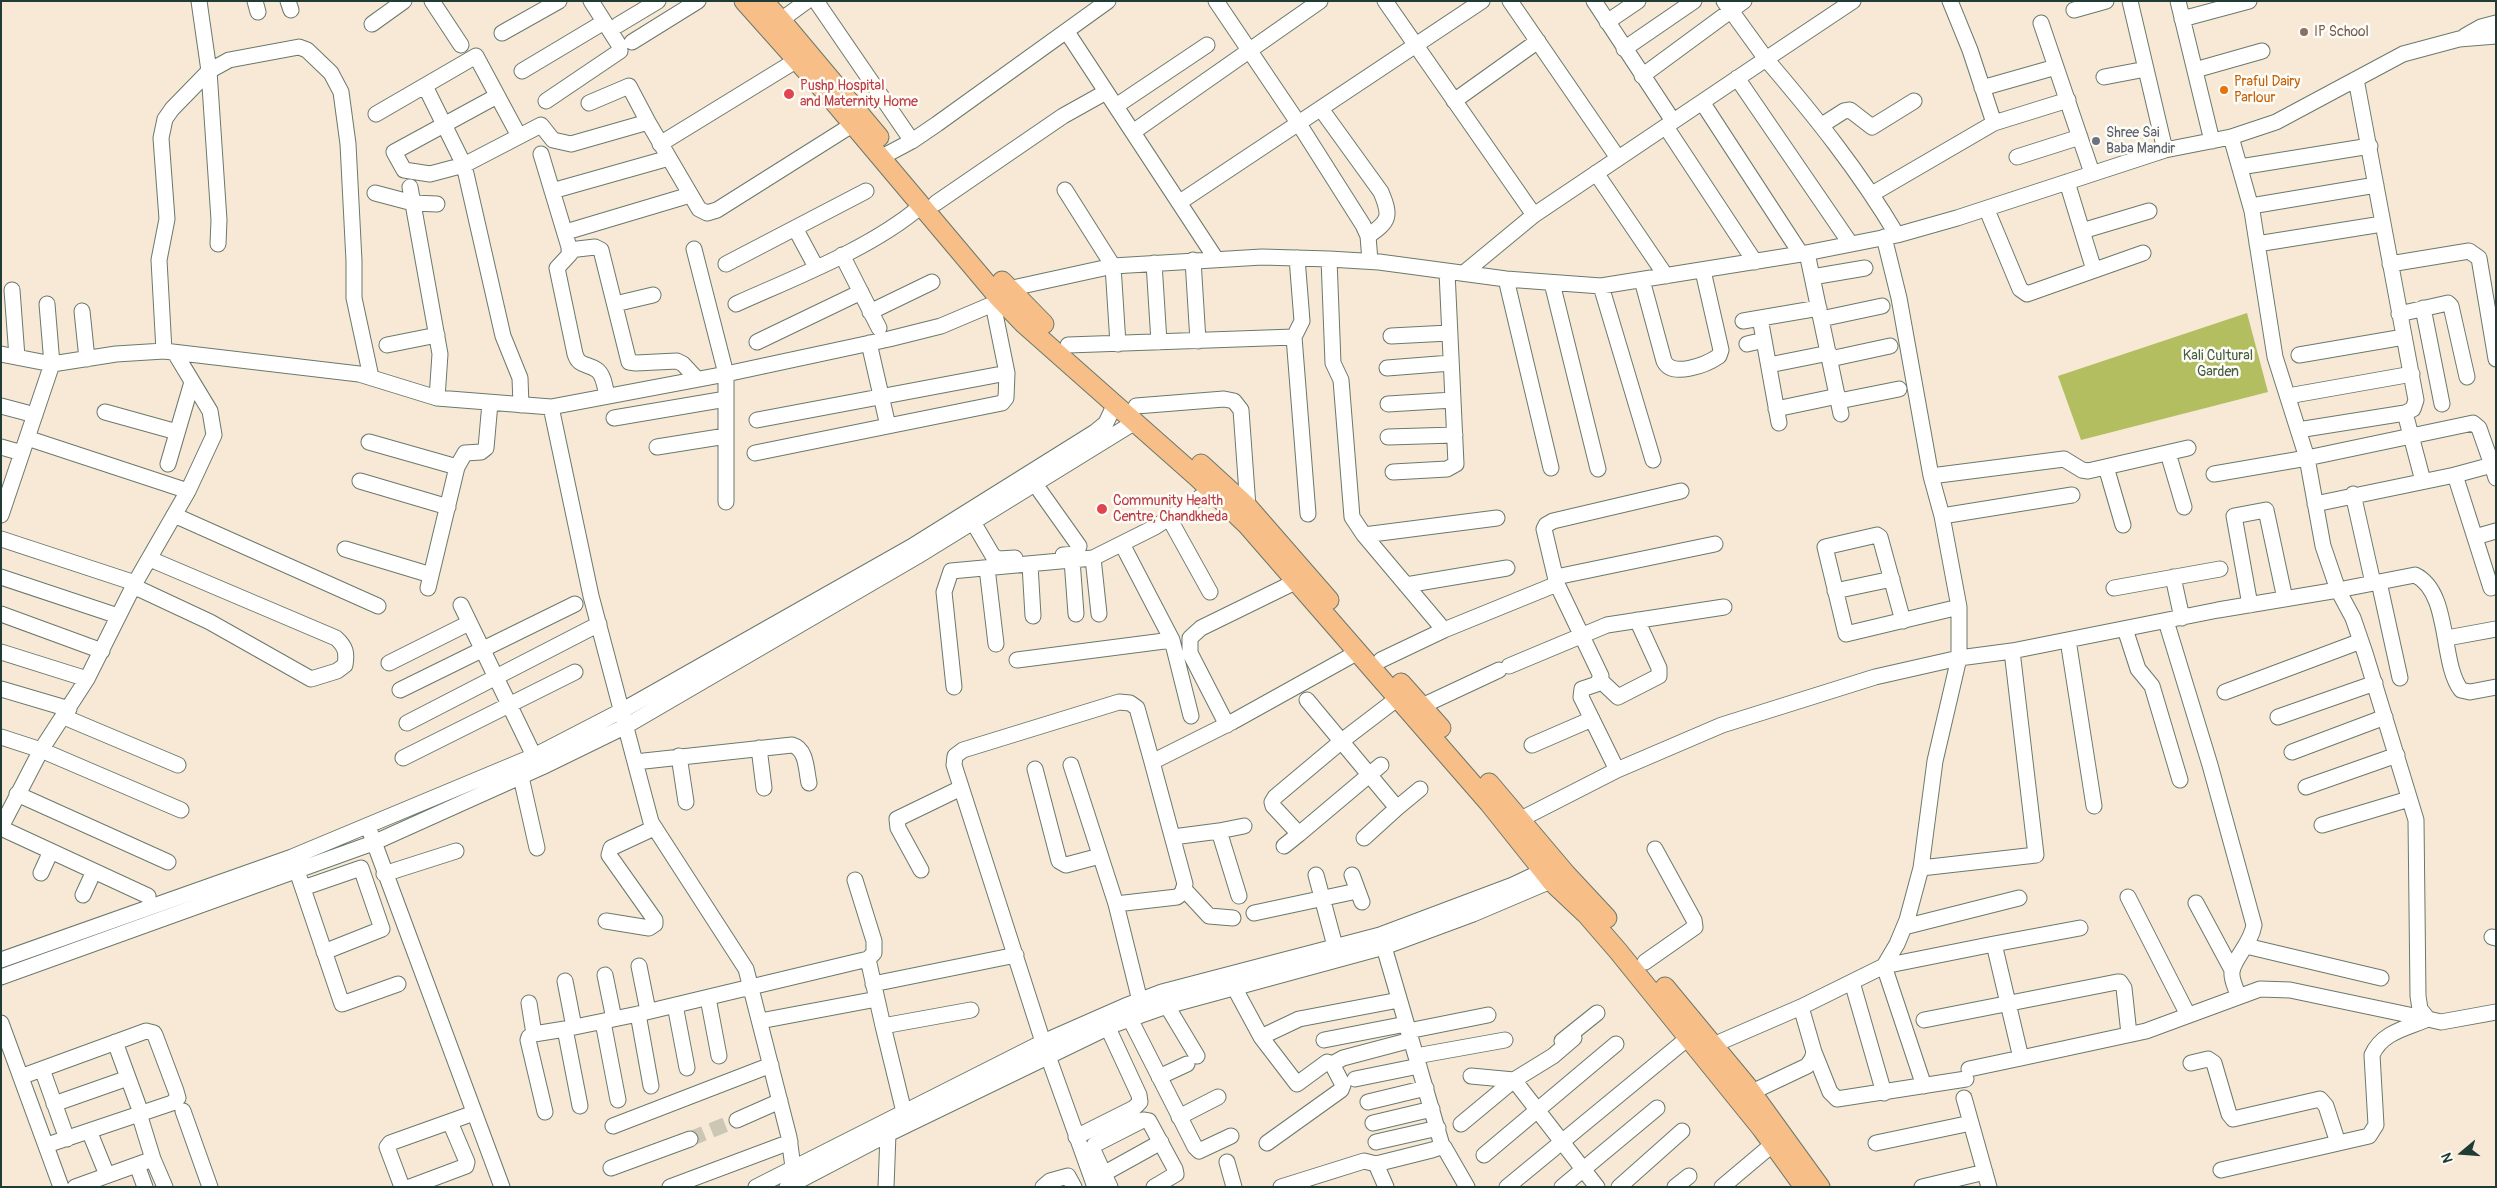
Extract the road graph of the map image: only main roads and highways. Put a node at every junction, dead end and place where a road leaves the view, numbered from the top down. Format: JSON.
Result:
{"nodes":[{"id":1,"x":744,"y":1,"type":"edge"},
{"id":2,"x":762,"y":1,"type":"edge"},
{"id":3,"x":886,"y":155,"type":"junction"},
{"id":4,"x":1000,"y":297,"type":"junction"},
{"id":5,"x":1135,"y":414,"type":"junction"},
{"id":6,"x":1554,"y":873,"type":"junction"},
{"id":7,"x":1700,"y":1045,"type":"junction"},
{"id":8,"x":1804,"y":1187,"type":"edge"},
{"id":9,"x":1820,"y":1187,"type":"edge"}],
"edges":[{"from":1,"to":3,"type":"main road"},
{"from":2,"to":3,"type":"main road"},
{"from":3,"to":4,"type":"main road"},
{"from":4,"to":5,"type":"main road"},
{"from":4,"to":5,"type":"main road"},
{"from":5,"to":6,"type":"main road"},
{"from":5,"to":6,"type":"main road"},
{"from":6,"to":7,"type":"main road"},
{"from":6,"to":7,"type":"main road"},
{"from":7,"to":8,"type":"main road"},
{"from":7,"to":9,"type":"main road"}]}
